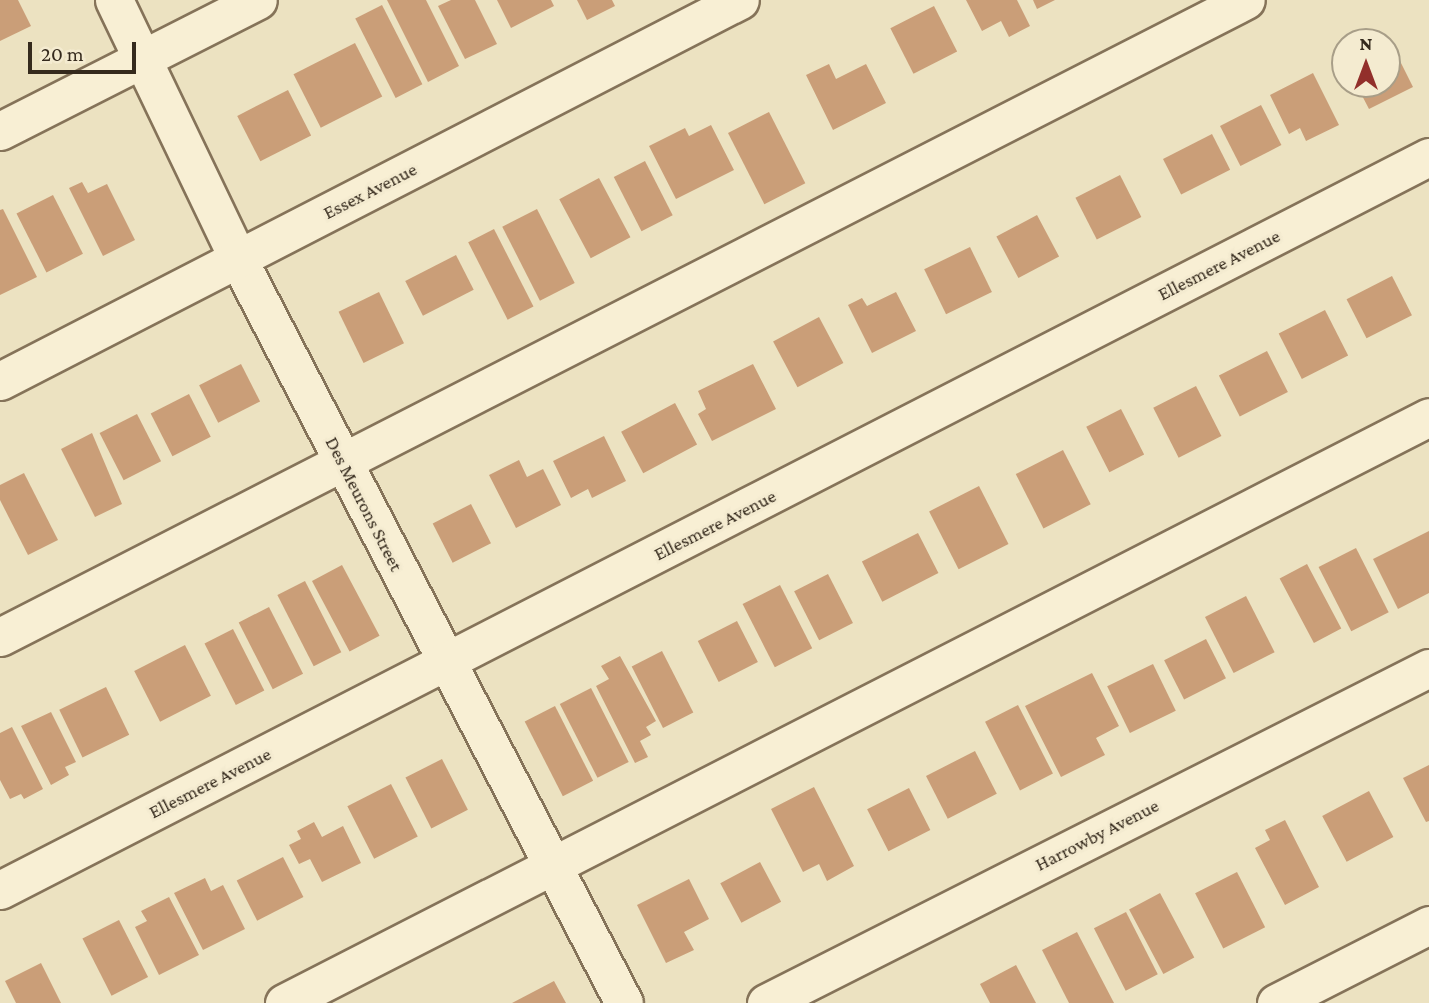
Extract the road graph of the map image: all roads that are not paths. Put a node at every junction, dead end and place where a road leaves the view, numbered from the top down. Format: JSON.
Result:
{"nodes":[{"id":1,"x":114,"y":0,"type":"edge"},
{"id":2,"x":258,"y":0,"type":"edge"},
{"id":3,"x":740,"y":0,"type":"edge"},
{"id":4,"x":1246,"y":0,"type":"edge"},
{"id":5,"x":144,"y":58,"type":"junction"},
{"id":6,"x":0,"y":131,"type":"edge"},
{"id":7,"x":1429,"y":158,"type":"edge"},
{"id":8,"x":238,"y":259,"type":"junction"},
{"id":9,"x":0,"y":381,"type":"edge"},
{"id":10,"x":1429,"y":417,"type":"edge"},
{"id":11,"x":343,"y":463,"type":"junction"},
{"id":12,"x":0,"y":637,"type":"edge"},
{"id":13,"x":446,"y":663,"type":"junction"},
{"id":14,"x":1429,"y":668,"type":"edge"},
{"id":15,"x":552,"y":866,"type":"junction"},
{"id":16,"x":0,"y":890,"type":"edge"},
{"id":17,"x":1429,"y":925,"type":"edge"},
{"id":18,"x":284,"y":1003,"type":"edge"},
{"id":19,"x":624,"y":1003,"type":"edge"},
{"id":20,"x":766,"y":1003,"type":"edge"},
{"id":21,"x":1276,"y":1003,"type":"edge"}],
"edges":[{"from":1,"to":5,"type":"street","name":"Des Meurons Street"},
{"from":2,"to":5,"type":"street"},
{"from":3,"to":8,"type":"street","name":"Essex Avenue"},
{"from":4,"to":11,"type":"street"},
{"from":5,"to":6,"type":"street"},
{"from":5,"to":8,"type":"street","name":"Des Meurons Street"},
{"from":7,"to":13,"type":"street","name":"Ellesmere Avenue"},
{"from":8,"to":9,"type":"street","name":"Essex Avenue"},
{"from":8,"to":11,"type":"street","name":"Des Meurons Street"},
{"from":10,"to":15,"type":"street"},
{"from":11,"to":12,"type":"street"},
{"from":11,"to":13,"type":"street","name":"Des Meurons Street"},
{"from":13,"to":15,"type":"street","name":"Des Meurons Street"},
{"from":13,"to":16,"type":"street","name":"Ellesmere Avenue"},
{"from":14,"to":20,"type":"street","name":"Harrowby Avenue"},
{"from":15,"to":18,"type":"street"},
{"from":15,"to":19,"type":"street","name":"Des Meurons Street"},
{"from":17,"to":21,"type":"street"}]}
